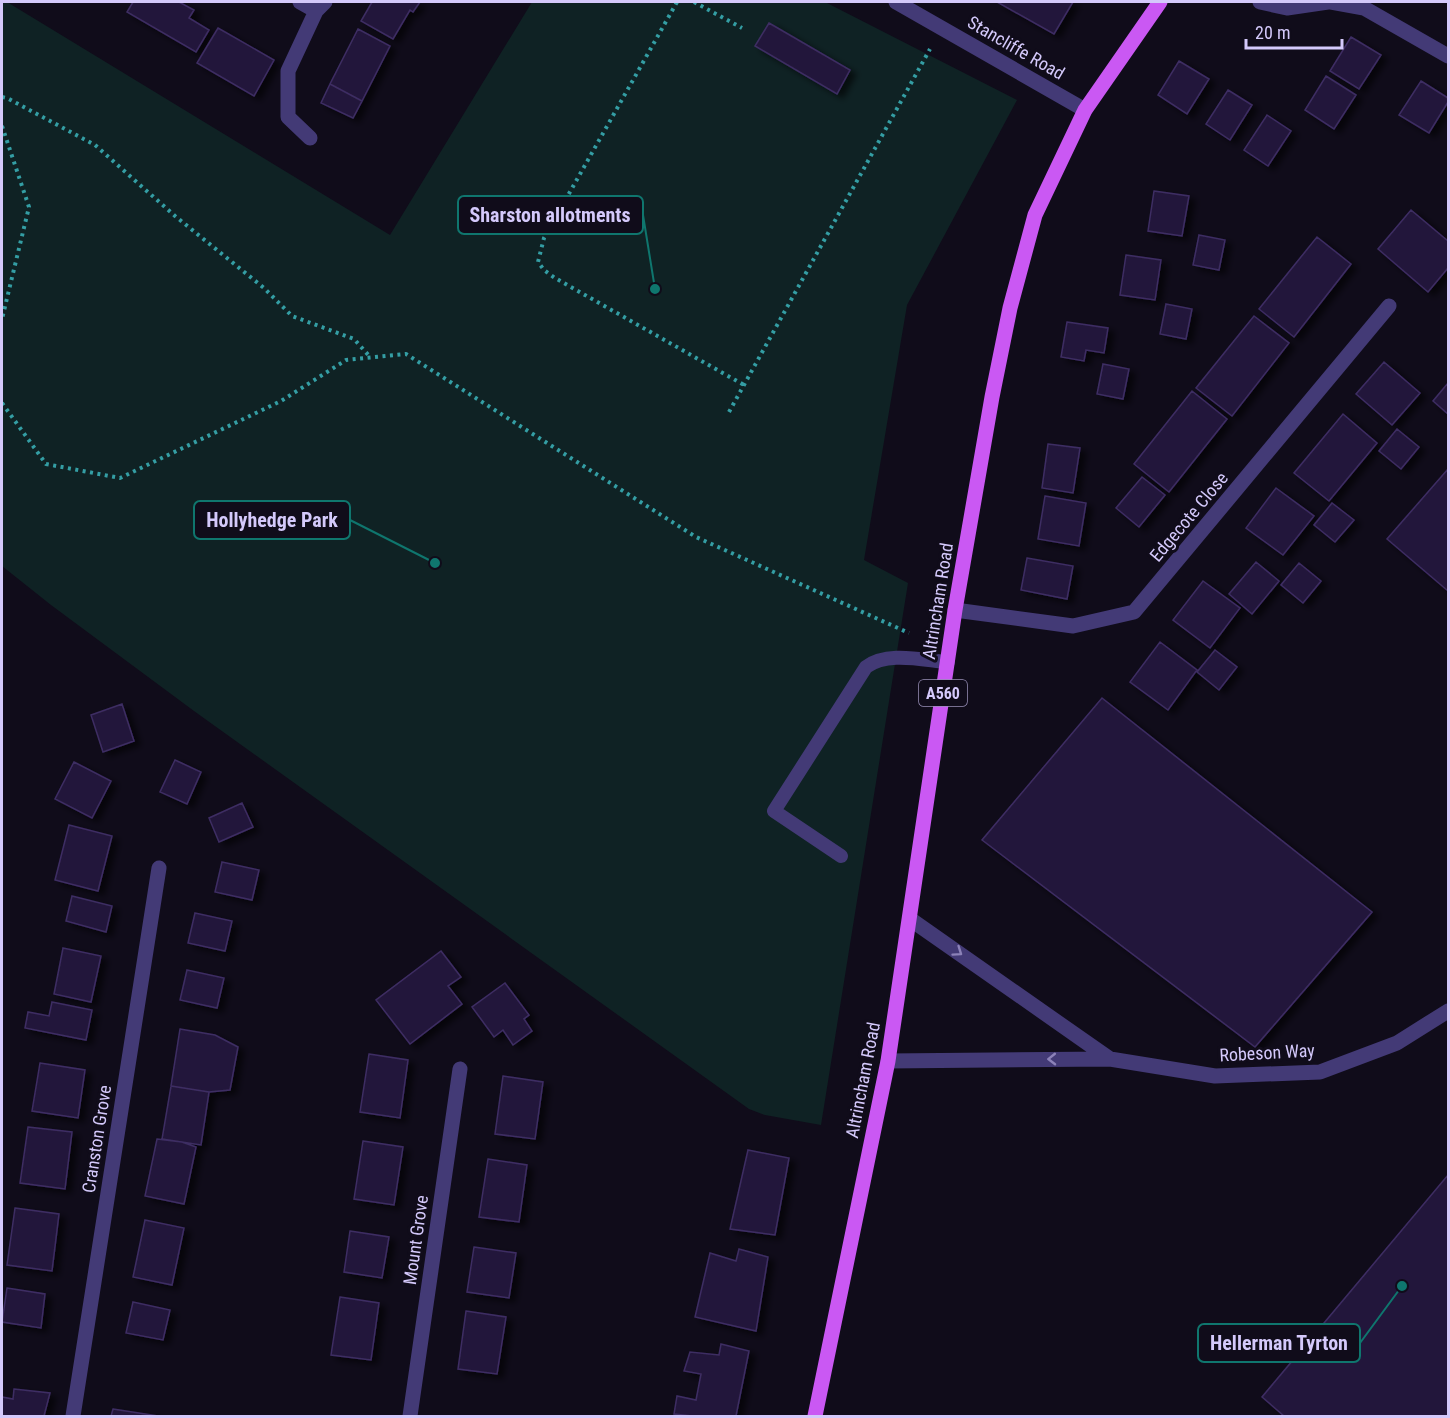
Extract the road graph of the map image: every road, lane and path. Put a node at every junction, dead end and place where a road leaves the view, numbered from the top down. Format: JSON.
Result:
{"nodes":[{"id":1,"x":300,"y":2,"type":"edge"},
{"id":2,"x":677,"y":2,"type":"edge"},
{"id":3,"x":694,"y":2,"type":"edge"},
{"id":4,"x":896,"y":2,"type":"edge"},
{"id":5,"x":1160,"y":2,"type":"edge"},
{"id":6,"x":1260,"y":2,"type":"edge"},
{"id":7,"x":1329,"y":2,"type":"edge"},
{"id":8,"x":320,"y":6,"type":"edge"},
{"id":9,"x":742,"y":28,"type":"dead end"},
{"id":10,"x":942,"y":28,"type":"junction"},
{"id":11,"x":1449,"y":56,"type":"edge"},
{"id":12,"x":2,"y":97,"type":"edge"},
{"id":13,"x":1085,"y":110,"type":"junction"},
{"id":14,"x":2,"y":126,"type":"edge"},
{"id":15,"x":310,"y":138,"type":"dead end"},
{"id":16,"x":1389,"y":306,"type":"dead end"},
{"id":17,"x":2,"y":319,"type":"edge"},
{"id":18,"x":370,"y":358,"type":"junction"},
{"id":19,"x":744,"y":385,"type":"junction"},
{"id":20,"x":2,"y":403,"type":"edge"},
{"id":21,"x":729,"y":412,"type":"dead end"},
{"id":22,"x":955,"y":610,"type":"junction"},
{"id":23,"x":912,"y":634,"type":"dead end"},
{"id":24,"x":948,"y":662,"type":"junction"},
{"id":25,"x":841,"y":856,"type":"dead end"},
{"id":26,"x":159,"y":868,"type":"dead end"},
{"id":27,"x":910,"y":919,"type":"junction"},
{"id":28,"x":1449,"y":1011,"type":"edge"},
{"id":29,"x":1110,"y":1059,"type":"junction"},
{"id":30,"x":888,"y":1061,"type":"junction"},
{"id":31,"x":460,"y":1069,"type":"dead end"},
{"id":32,"x":73,"y":1416,"type":"edge"},
{"id":33,"x":410,"y":1416,"type":"edge"},
{"id":34,"x":815,"y":1416,"type":"edge"}],
"edges":[{"from":1,"to":8,"type":"street"},
{"from":2,"to":19,"type":"path"},
{"from":3,"to":9,"type":"path"},
{"from":4,"to":10,"type":"street","name":"Stancliffe Road"},
{"from":5,"to":13,"type":"main road","name":"Altrincham Road","number":"A560"},
{"from":6,"to":7,"type":"street"},
{"from":7,"to":11,"type":"street"},
{"from":8,"to":15,"type":"street"},
{"from":10,"to":13,"type":"street","name":"Stancliffe Road"},
{"from":10,"to":19,"type":"path"},
{"from":12,"to":18,"type":"path"},
{"from":13,"to":22,"type":"main road","name":"Altrincham Road","number":"A560"},
{"from":14,"to":17,"type":"path"},
{"from":16,"to":22,"type":"street","name":"Edgecote Close"},
{"from":18,"to":20,"type":"path"},
{"from":18,"to":23,"type":"path"},
{"from":19,"to":21,"type":"path"},
{"from":22,"to":24,"type":"main road","name":"Altrincham Road","number":"A560"},
{"from":24,"to":25,"type":"lane"},
{"from":24,"to":27,"type":"main road","name":"Altrincham Road","number":"A560"},
{"from":26,"to":32,"type":"street","name":"Cranston Grove"},
{"from":27,"to":29,"type":"street","name":"Robeson Way","one_way":true},
{"from":27,"to":30,"type":"main road","name":"Altrincham Road","number":"A560"},
{"from":28,"to":29,"type":"street","name":"Robeson Way"},
{"from":29,"to":30,"type":"street","name":"Robeson Way","one_way":true},
{"from":30,"to":34,"type":"main road","name":"Altrincham Road","number":"A560"},
{"from":31,"to":33,"type":"street","name":"Mount Grove"}]}
